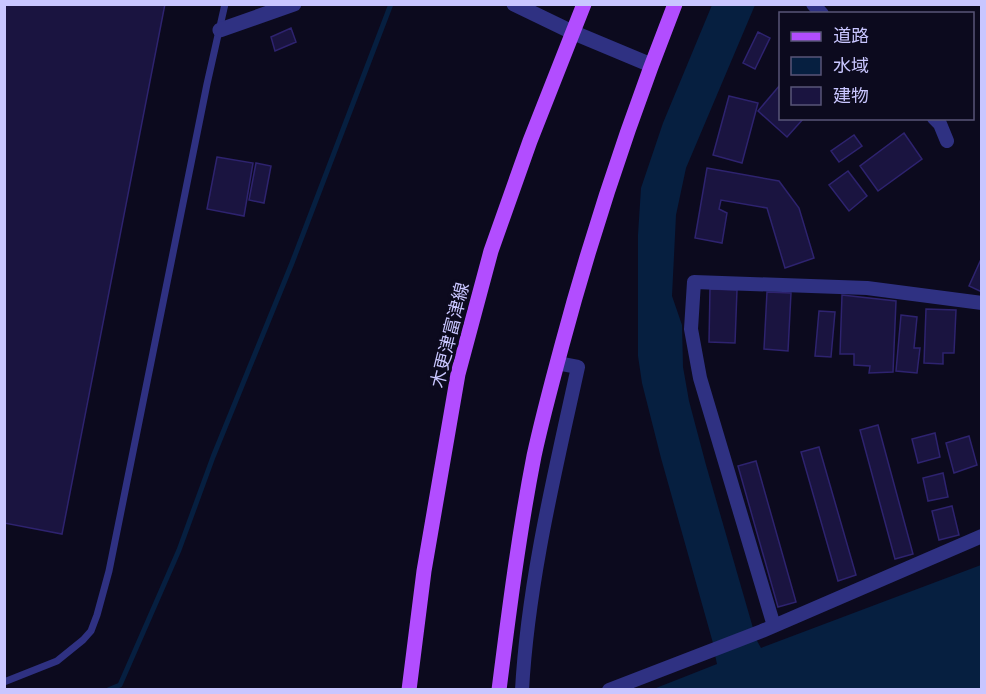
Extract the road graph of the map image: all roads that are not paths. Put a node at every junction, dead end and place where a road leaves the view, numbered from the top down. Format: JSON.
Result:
{"nodes":[{"id":1,"x":225,"y":4,"type":"edge"},
{"id":2,"x":294,"y":4,"type":"edge"},
{"id":3,"x":514,"y":4,"type":"edge"},
{"id":4,"x":584,"y":4,"type":"edge"},
{"id":5,"x":675,"y":4,"type":"edge"},
{"id":6,"x":220,"y":30,"type":"junction"},
{"id":7,"x":572,"y":32,"type":"junction"},
{"id":8,"x":651,"y":65,"type":"junction"},
{"id":9,"x":936,"y":120,"type":"edge"},
{"id":10,"x":947,"y":141,"type":"dead end"},
{"id":11,"x":981,"y":303,"type":"edge"},
{"id":12,"x":557,"y":363,"type":"junction"},
{"id":13,"x":981,"y":536,"type":"edge"},
{"id":14,"x":768,"y":629,"type":"junction"},
{"id":15,"x":4,"y":682,"type":"edge"},
{"id":16,"x":409,"y":690,"type":"edge"},
{"id":17,"x":499,"y":690,"type":"edge"},
{"id":18,"x":522,"y":690,"type":"edge"},
{"id":19,"x":609,"y":690,"type":"edge"}],
"edges":[{"from":1,"to":6,"type":"lane"},
{"from":2,"to":6,"type":"street"},
{"from":3,"to":7,"type":"street"},
{"from":4,"to":7,"type":"main road","name":"木更津富津線"},
{"from":5,"to":8,"type":"main road"},
{"from":6,"to":15,"type":"lane"},
{"from":7,"to":8,"type":"street"},
{"from":7,"to":16,"type":"main road","name":"木更津富津線"},
{"from":8,"to":12,"type":"main road"},
{"from":9,"to":10,"type":"street"},
{"from":11,"to":14,"type":"street"},
{"from":12,"to":17,"type":"main road"},
{"from":12,"to":18,"type":"street"},
{"from":13,"to":14,"type":"street"},
{"from":14,"to":19,"type":"street"}]}
